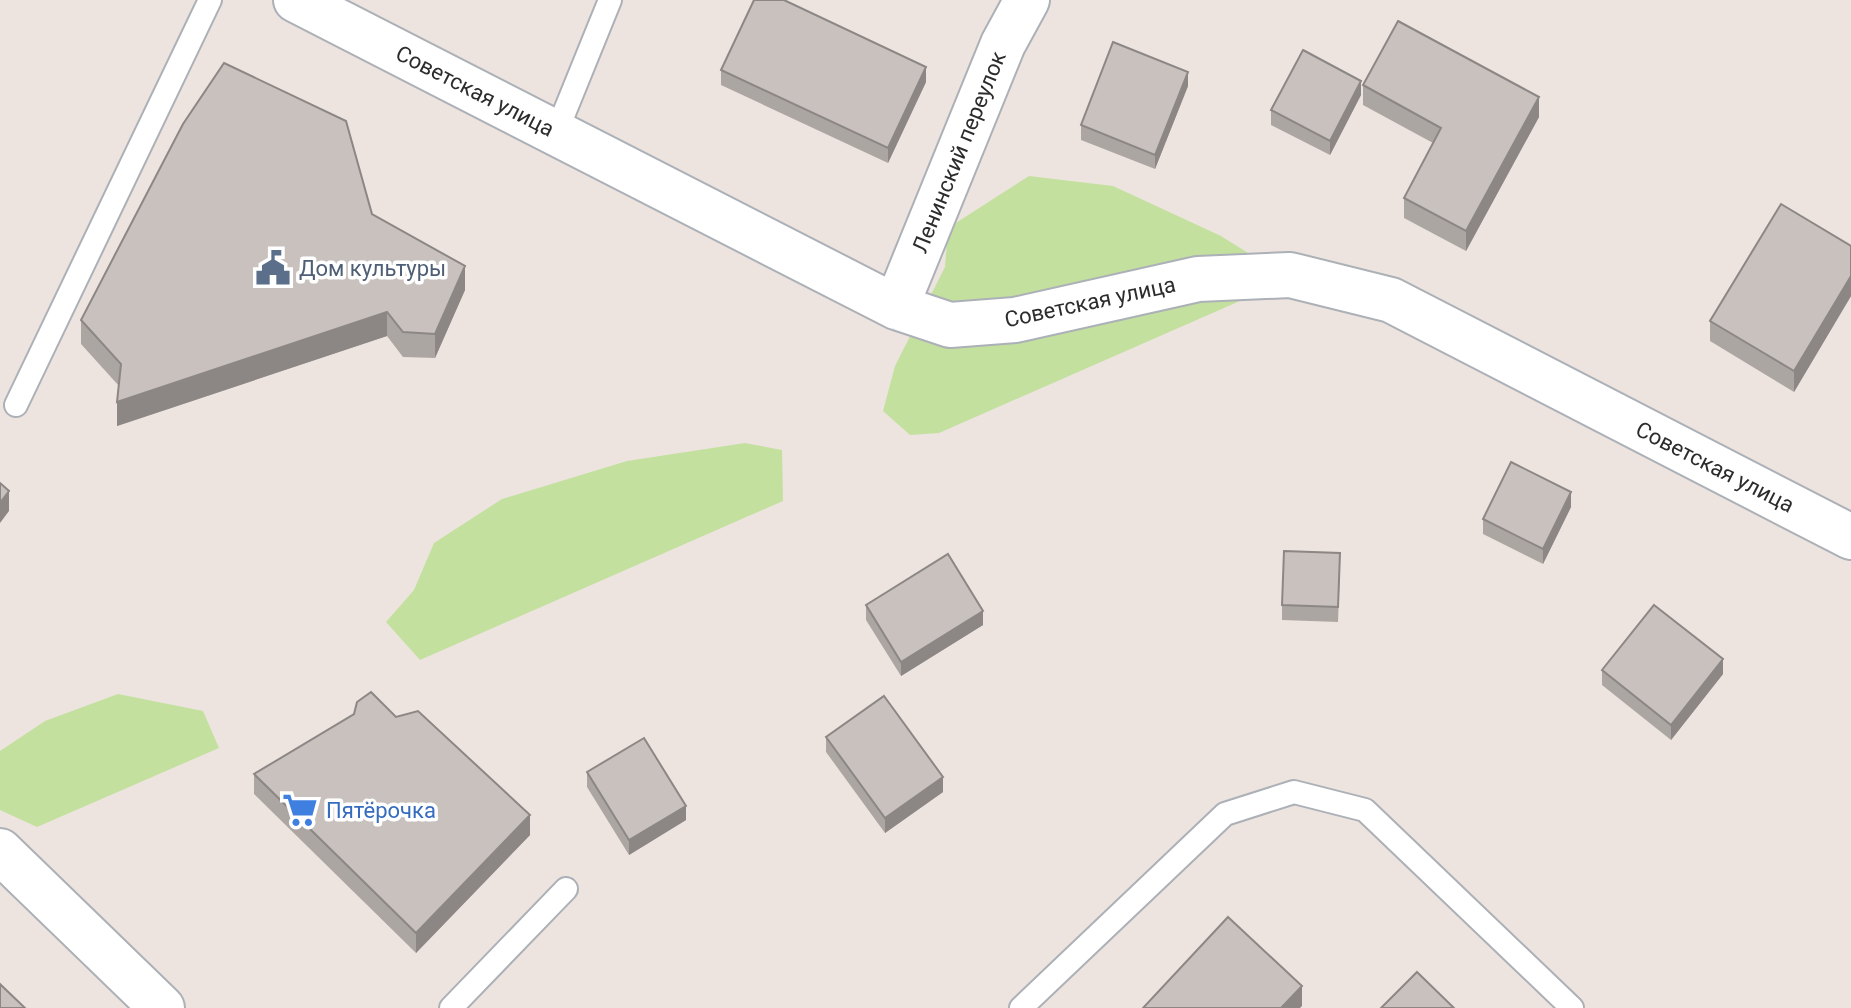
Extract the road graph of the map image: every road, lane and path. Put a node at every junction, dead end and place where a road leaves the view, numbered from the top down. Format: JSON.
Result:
{"nodes":[{"id":1,"x":210,"y":0,"type":"edge"},
{"id":2,"x":296,"y":0,"type":"edge"},
{"id":3,"x":610,"y":0,"type":"edge"},
{"id":4,"x":1027,"y":0,"type":"edge"},
{"id":5,"x":556,"y":133,"type":"junction"},
{"id":6,"x":896,"y":307,"type":"junction"},
{"id":7,"x":16,"y":405,"type":"dead end"},
{"id":8,"x":1851,"y":537,"type":"edge"},
{"id":9,"x":0,"y":851,"type":"edge"},
{"id":10,"x":566,"y":889,"type":"dead end"},
{"id":11,"x":162,"y":1008,"type":"edge"},
{"id":12,"x":451,"y":1008,"type":"edge"},
{"id":13,"x":1021,"y":1008,"type":"edge"},
{"id":14,"x":1572,"y":1008,"type":"edge"}],
"edges":[{"from":1,"to":7,"type":"lane"},
{"from":2,"to":5,"type":"street","name":"Советская улица"},
{"from":3,"to":5,"type":"lane"},
{"from":4,"to":6,"type":"street","name":"Ленинский переулок"},
{"from":5,"to":6,"type":"street","name":"Советская улица"},
{"from":6,"to":8,"type":"street","name":"Советская улица"},
{"from":9,"to":11,"type":"street"},
{"from":10,"to":12,"type":"lane"},
{"from":13,"to":14,"type":"lane"}]}
